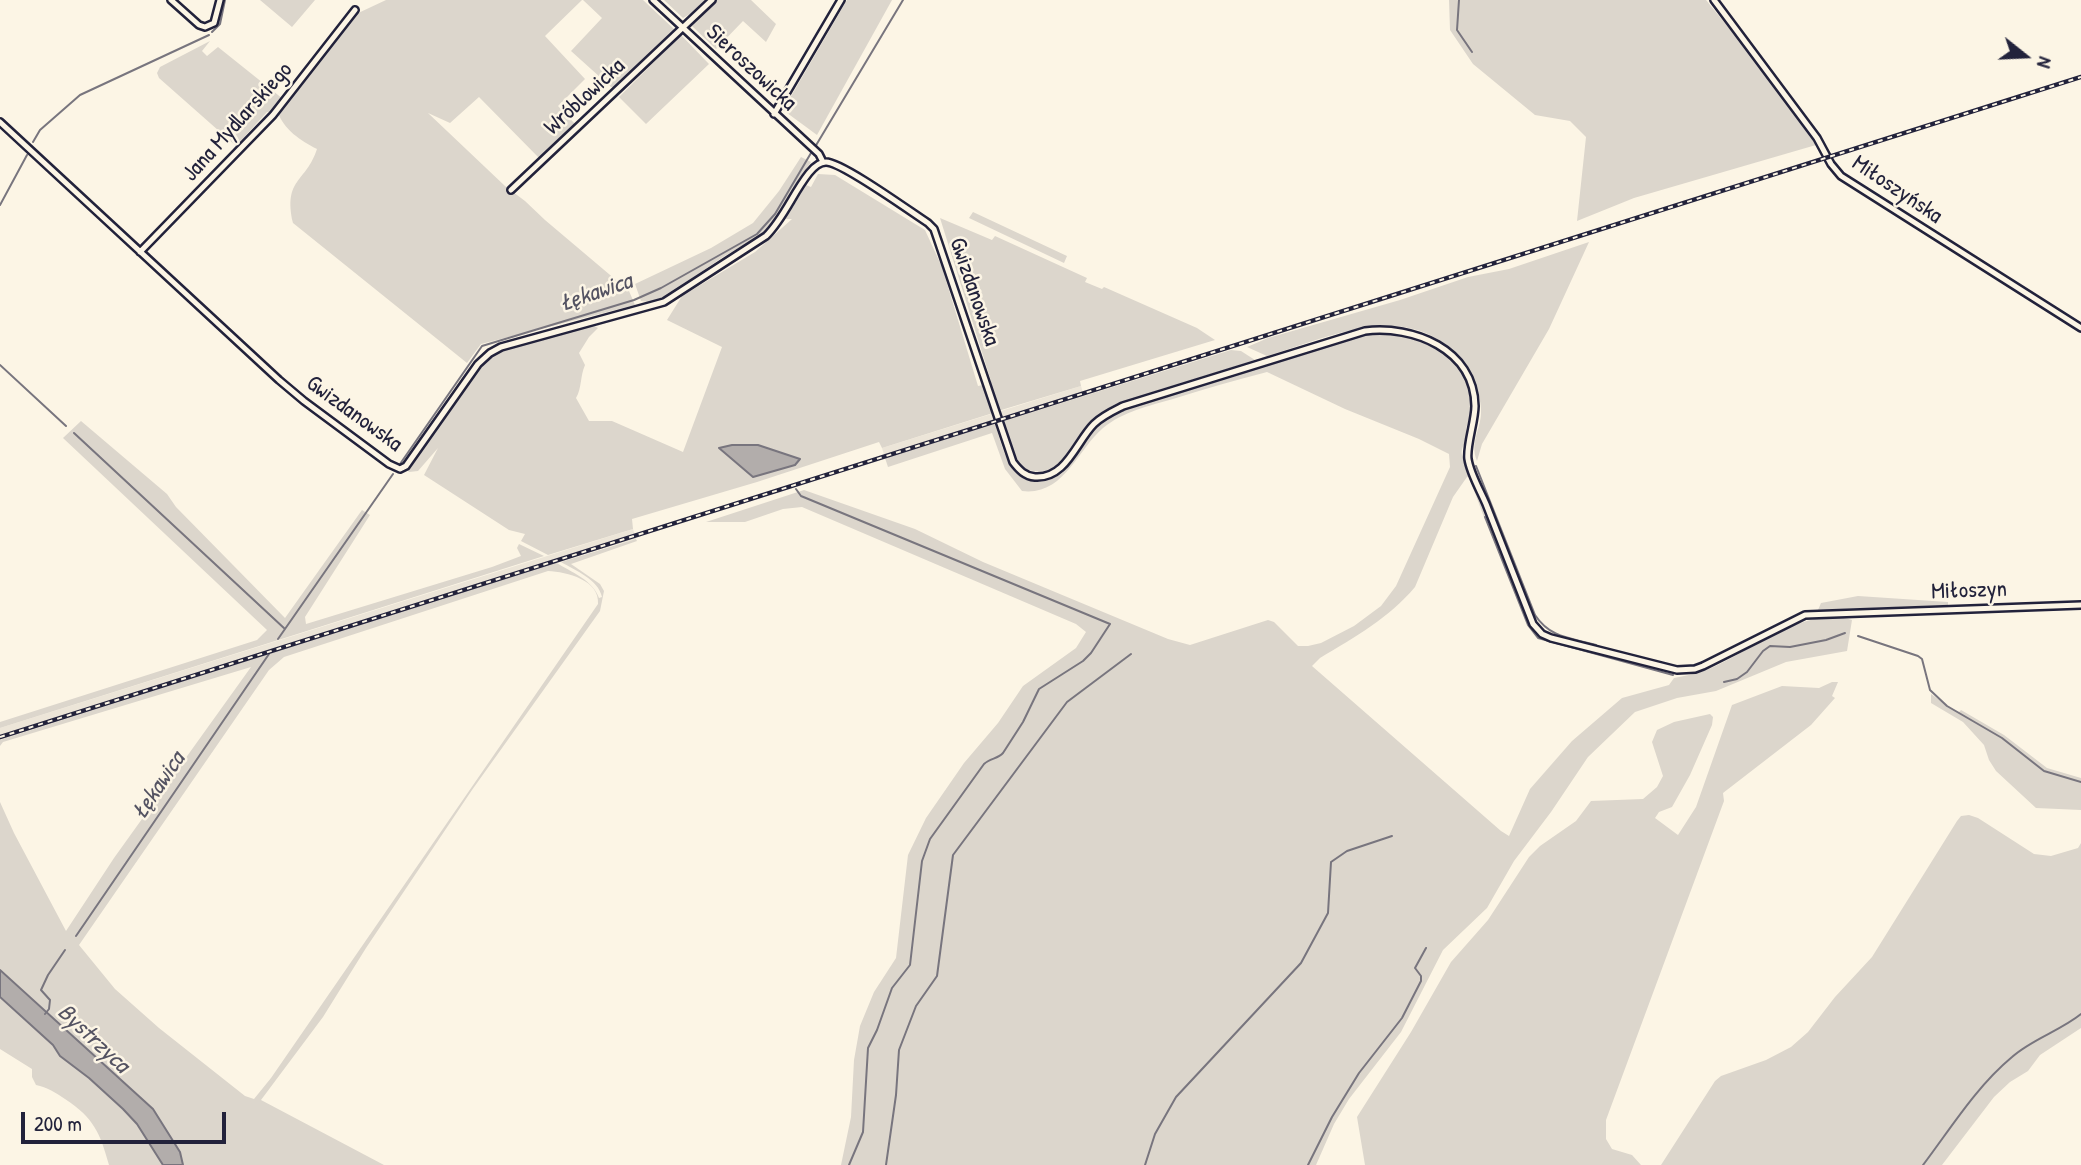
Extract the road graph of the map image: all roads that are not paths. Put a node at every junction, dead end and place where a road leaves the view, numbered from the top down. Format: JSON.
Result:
{"nodes":[{"id":1,"x":171,"y":0,"type":"edge"},
{"id":2,"x":220,"y":0,"type":"edge"},
{"id":3,"x":653,"y":0,"type":"edge"},
{"id":4,"x":712,"y":0,"type":"edge"},
{"id":5,"x":841,"y":0,"type":"edge"},
{"id":6,"x":1714,"y":0,"type":"edge"},
{"id":7,"x":355,"y":10,"type":"dead end"},
{"id":8,"x":683,"y":29,"type":"junction"},
{"id":9,"x":774,"y":114,"type":"junction"},
{"id":10,"x":0,"y":122,"type":"edge"},
{"id":11,"x":823,"y":162,"type":"junction"},
{"id":12,"x":511,"y":190,"type":"dead end"},
{"id":13,"x":140,"y":252,"type":"junction"},
{"id":14,"x":2081,"y":328,"type":"edge"},
{"id":15,"x":1467,"y":457,"type":"joint"},
{"id":16,"x":2081,"y":605,"type":"edge"}],
"edges":[{"from":1,"to":2,"type":"street"},
{"from":3,"to":8,"type":"street","name":"Sieroszowicka"},
{"from":4,"to":8,"type":"street","name":"Wróblowicka"},
{"from":5,"to":9,"type":"street"},
{"from":6,"to":14,"type":"street","name":"Miłoszyńska"},
{"from":7,"to":13,"type":"street","name":"Jana Mydlarskiego"},
{"from":8,"to":9,"type":"street","name":"Sieroszowicka"},
{"from":8,"to":12,"type":"street","name":"Wróblowicka"},
{"from":9,"to":11,"type":"street","name":"Sieroszowicka"},
{"from":10,"to":13,"type":"street","name":"Gwizdanowska"},
{"from":11,"to":13,"type":"street","name":"Gwizdanowska"},
{"from":11,"to":15,"type":"street","name":"Gwizdanowska"},
{"from":15,"to":16,"type":"street","name":"Miłoszyn"}]}
